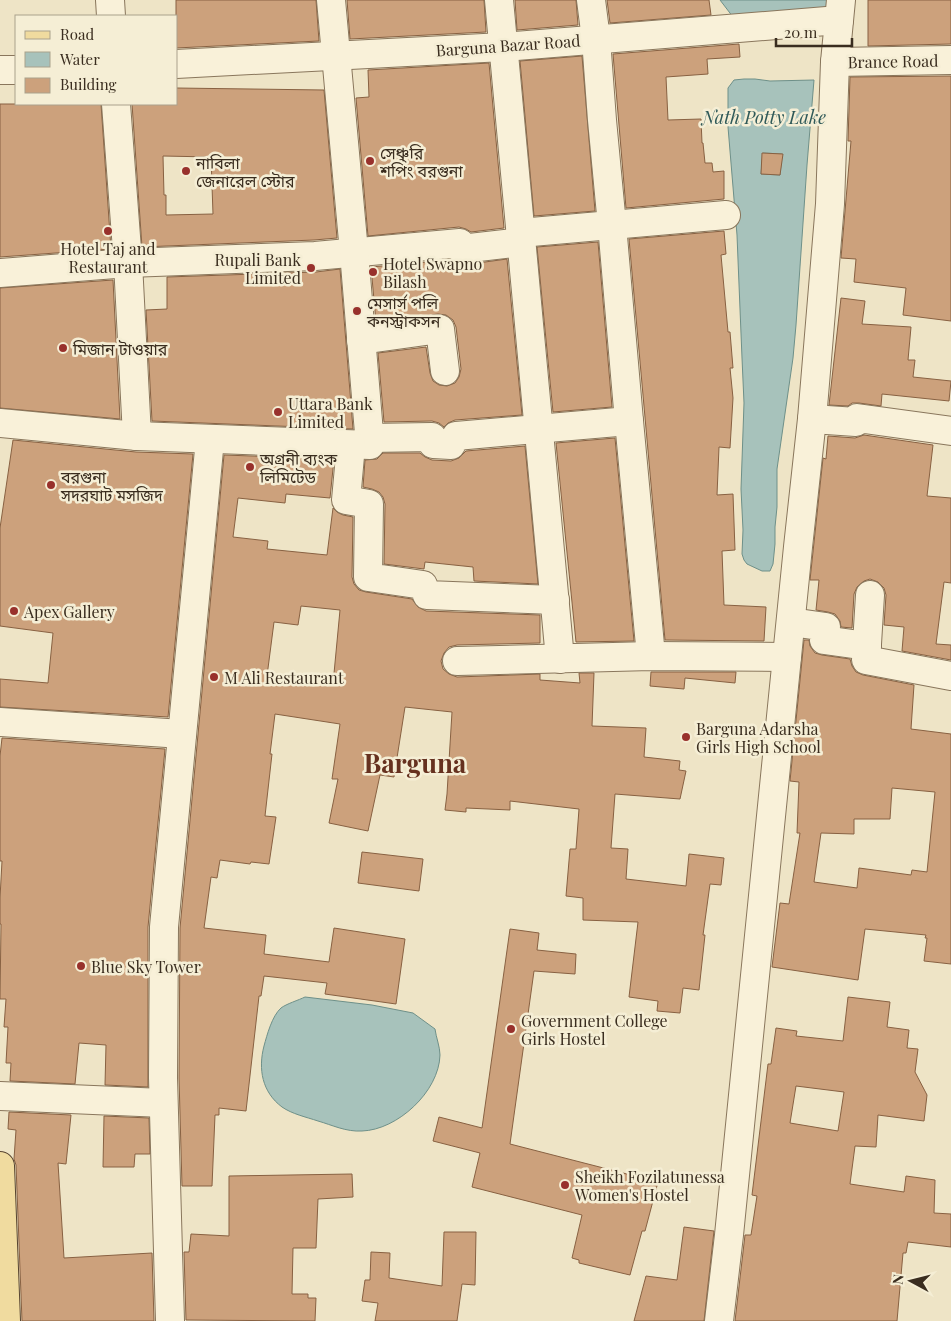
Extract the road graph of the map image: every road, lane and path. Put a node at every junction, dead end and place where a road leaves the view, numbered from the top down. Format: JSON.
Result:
{"nodes":[{"id":1,"x":110,"y":0,"type":"edge"},
{"id":2,"x":331,"y":0,"type":"edge"},
{"id":3,"x":500,"y":0,"type":"edge"},
{"id":4,"x":591,"y":0,"type":"edge"},
{"id":5,"x":840,"y":10,"type":"edge"},
{"id":6,"x":111,"y":15,"type":"edge"},
{"id":7,"x":596,"y":39,"type":"junction"},
{"id":8,"x":503,"y":47,"type":"junction"},
{"id":9,"x":337,"y":56,"type":"junction"},
{"id":10,"x":951,"y":60,"type":"edge"},
{"id":11,"x":835,"y":62,"type":"junction"},
{"id":12,"x":178,"y":64,"type":"edge"},
{"id":13,"x":0,"y":70,"type":"edge"},
{"id":14,"x":15,"y":70,"type":"edge"},
{"id":15,"x":116,"y":105,"type":"edge"},
{"id":16,"x":726,"y":215,"type":"dead end"},
{"id":17,"x":612,"y":224,"type":"junction"},
{"id":18,"x":520,"y":238,"type":"junction"},
{"id":19,"x":354,"y":252,"type":"junction"},
{"id":20,"x":128,"y":263,"type":"junction"},
{"id":21,"x":0,"y":273,"type":"edge"},
{"id":22,"x":361,"y":340,"type":"junction"},
{"id":23,"x":445,"y":371,"type":"dead end"},
{"id":24,"x":812,"y":419,"type":"junction"},
{"id":25,"x":629,"y":421,"type":"junction"},
{"id":26,"x":0,"y":424,"type":"edge"},
{"id":27,"x":540,"y":428,"type":"junction"},
{"id":28,"x":951,"y":431,"type":"edge"},
{"id":29,"x":137,"y":436,"type":"junction"},
{"id":30,"x":210,"y":439,"type":"junction"},
{"id":31,"x":360,"y":441,"type":"junction"},
{"id":32,"x":870,"y":595,"type":"dead end"},
{"id":33,"x":555,"y":600,"type":"junction"},
{"id":34,"x":791,"y":622,"type":"junction"},
{"id":35,"x":867,"y":646,"type":"junction"},
{"id":36,"x":651,"y":656,"type":"junction"},
{"id":37,"x":787,"y":657,"type":"junction"},
{"id":38,"x":560,"y":659,"type":"junction"},
{"id":39,"x":457,"y":662,"type":"dead end"},
{"id":40,"x":951,"y":676,"type":"edge"},
{"id":41,"x":0,"y":722,"type":"edge"},
{"id":42,"x":182,"y":734,"type":"junction"},
{"id":43,"x":0,"y":1096,"type":"edge"},
{"id":44,"x":164,"y":1103,"type":"junction"},
{"id":45,"x":0,"y":1166,"type":"edge"},
{"id":46,"x":6,"y":1321,"type":"edge"},
{"id":47,"x":170,"y":1321,"type":"edge"},
{"id":48,"x":719,"y":1321,"type":"edge"}],
"edges":[{"from":1,"to":6,"type":"street"},
{"from":2,"to":9,"type":"street"},
{"from":3,"to":8,"type":"street"},
{"from":4,"to":7,"type":"street"},
{"from":5,"to":7,"type":"street","name":"Barguna Bazar Road"},
{"from":5,"to":11,"type":"street"},
{"from":7,"to":8,"type":"street","name":"Barguna Bazar Road"},
{"from":7,"to":17,"type":"street"},
{"from":8,"to":9,"type":"street","name":"Barguna Bazar Road"},
{"from":8,"to":18,"type":"street"},
{"from":9,"to":12,"type":"street","name":"Barguna Bazar Road"},
{"from":9,"to":19,"type":"street"},
{"from":10,"to":11,"type":"street","name":"Brance Road"},
{"from":11,"to":24,"type":"street"},
{"from":13,"to":14,"type":"street"},
{"from":15,"to":20,"type":"street"},
{"from":16,"to":17,"type":"street"},
{"from":17,"to":18,"type":"street"},
{"from":17,"to":25,"type":"street"},
{"from":18,"to":19,"type":"street"},
{"from":18,"to":27,"type":"street"},
{"from":19,"to":20,"type":"street"},
{"from":19,"to":22,"type":"street"},
{"from":20,"to":21,"type":"street"},
{"from":20,"to":29,"type":"street"},
{"from":22,"to":23,"type":"street"},
{"from":22,"to":31,"type":"street"},
{"from":24,"to":28,"type":"street"},
{"from":24,"to":34,"type":"street"},
{"from":25,"to":27,"type":"street"},
{"from":25,"to":36,"type":"street"},
{"from":26,"to":29,"type":"street"},
{"from":27,"to":31,"type":"street"},
{"from":27,"to":33,"type":"street"},
{"from":29,"to":30,"type":"street"},
{"from":30,"to":31,"type":"street"},
{"from":30,"to":42,"type":"street"},
{"from":31,"to":33,"type":"street"},
{"from":32,"to":35,"type":"street"},
{"from":33,"to":38,"type":"street"},
{"from":34,"to":35,"type":"street"},
{"from":34,"to":37,"type":"street"},
{"from":35,"to":40,"type":"street"},
{"from":36,"to":37,"type":"street"},
{"from":36,"to":38,"type":"street"},
{"from":37,"to":48,"type":"street"},
{"from":38,"to":39,"type":"street"},
{"from":41,"to":42,"type":"street"},
{"from":42,"to":44,"type":"street"},
{"from":43,"to":44,"type":"street"},
{"from":44,"to":47,"type":"street"},
{"from":45,"to":46,"type":"main road"}]}
